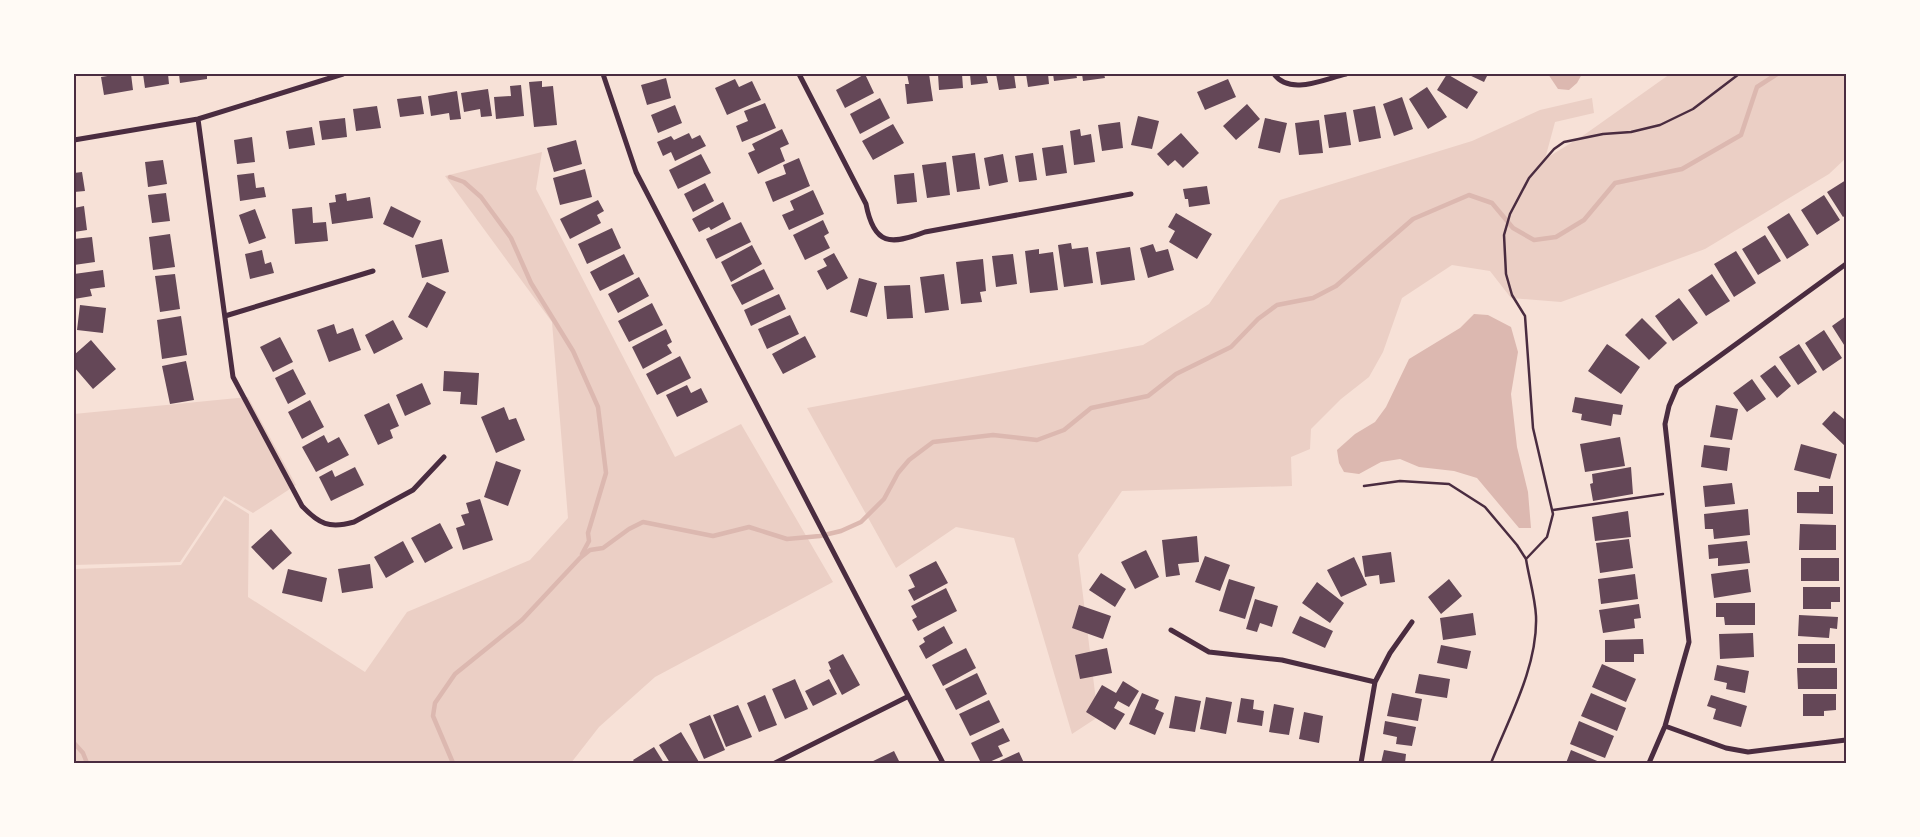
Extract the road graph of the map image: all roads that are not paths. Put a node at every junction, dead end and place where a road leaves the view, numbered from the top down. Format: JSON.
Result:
{"nodes":[{"id":1,"x":342,"y":74,"type":"edge"},
{"id":2,"x":603,"y":74,"type":"edge"},
{"id":3,"x":799,"y":74,"type":"edge"},
{"id":4,"x":1274,"y":74,"type":"edge"},
{"id":5,"x":1346,"y":74,"type":"edge"},
{"id":6,"x":198,"y":119,"type":"junction"},
{"id":7,"x":74,"y":140,"type":"edge"},
{"id":8,"x":1132,"y":194,"type":"dead end"},
{"id":9,"x":1846,"y":264,"type":"edge"},
{"id":10,"x":373,"y":271,"type":"dead end"},
{"id":11,"x":225,"y":316,"type":"junction"},
{"id":12,"x":444,"y":457,"type":"dead end"},
{"id":13,"x":1412,"y":622,"type":"dead end"},
{"id":14,"x":1172,"y":630,"type":"dead end"},
{"id":15,"x":1375,"y":682,"type":"junction"},
{"id":16,"x":907,"y":697,"type":"junction"},
{"id":17,"x":1665,"y":726,"type":"junction"},
{"id":18,"x":1846,"y":740,"type":"edge"},
{"id":19,"x":775,"y":763,"type":"edge"},
{"id":20,"x":943,"y":763,"type":"edge"},
{"id":21,"x":1360,"y":763,"type":"edge"},
{"id":22,"x":1648,"y":763,"type":"edge"}],
"edges":[{"from":1,"to":6,"type":"street"},
{"from":2,"to":16,"type":"street"},
{"from":3,"to":8,"type":"street"},
{"from":4,"to":5,"type":"street"},
{"from":6,"to":7,"type":"street"},
{"from":6,"to":11,"type":"street"},
{"from":9,"to":17,"type":"street"},
{"from":10,"to":11,"type":"street"},
{"from":11,"to":12,"type":"street"},
{"from":13,"to":15,"type":"street"},
{"from":14,"to":15,"type":"street"},
{"from":15,"to":21,"type":"street"},
{"from":16,"to":19,"type":"street"},
{"from":16,"to":20,"type":"street"},
{"from":17,"to":18,"type":"street"},
{"from":17,"to":22,"type":"street"}]}
